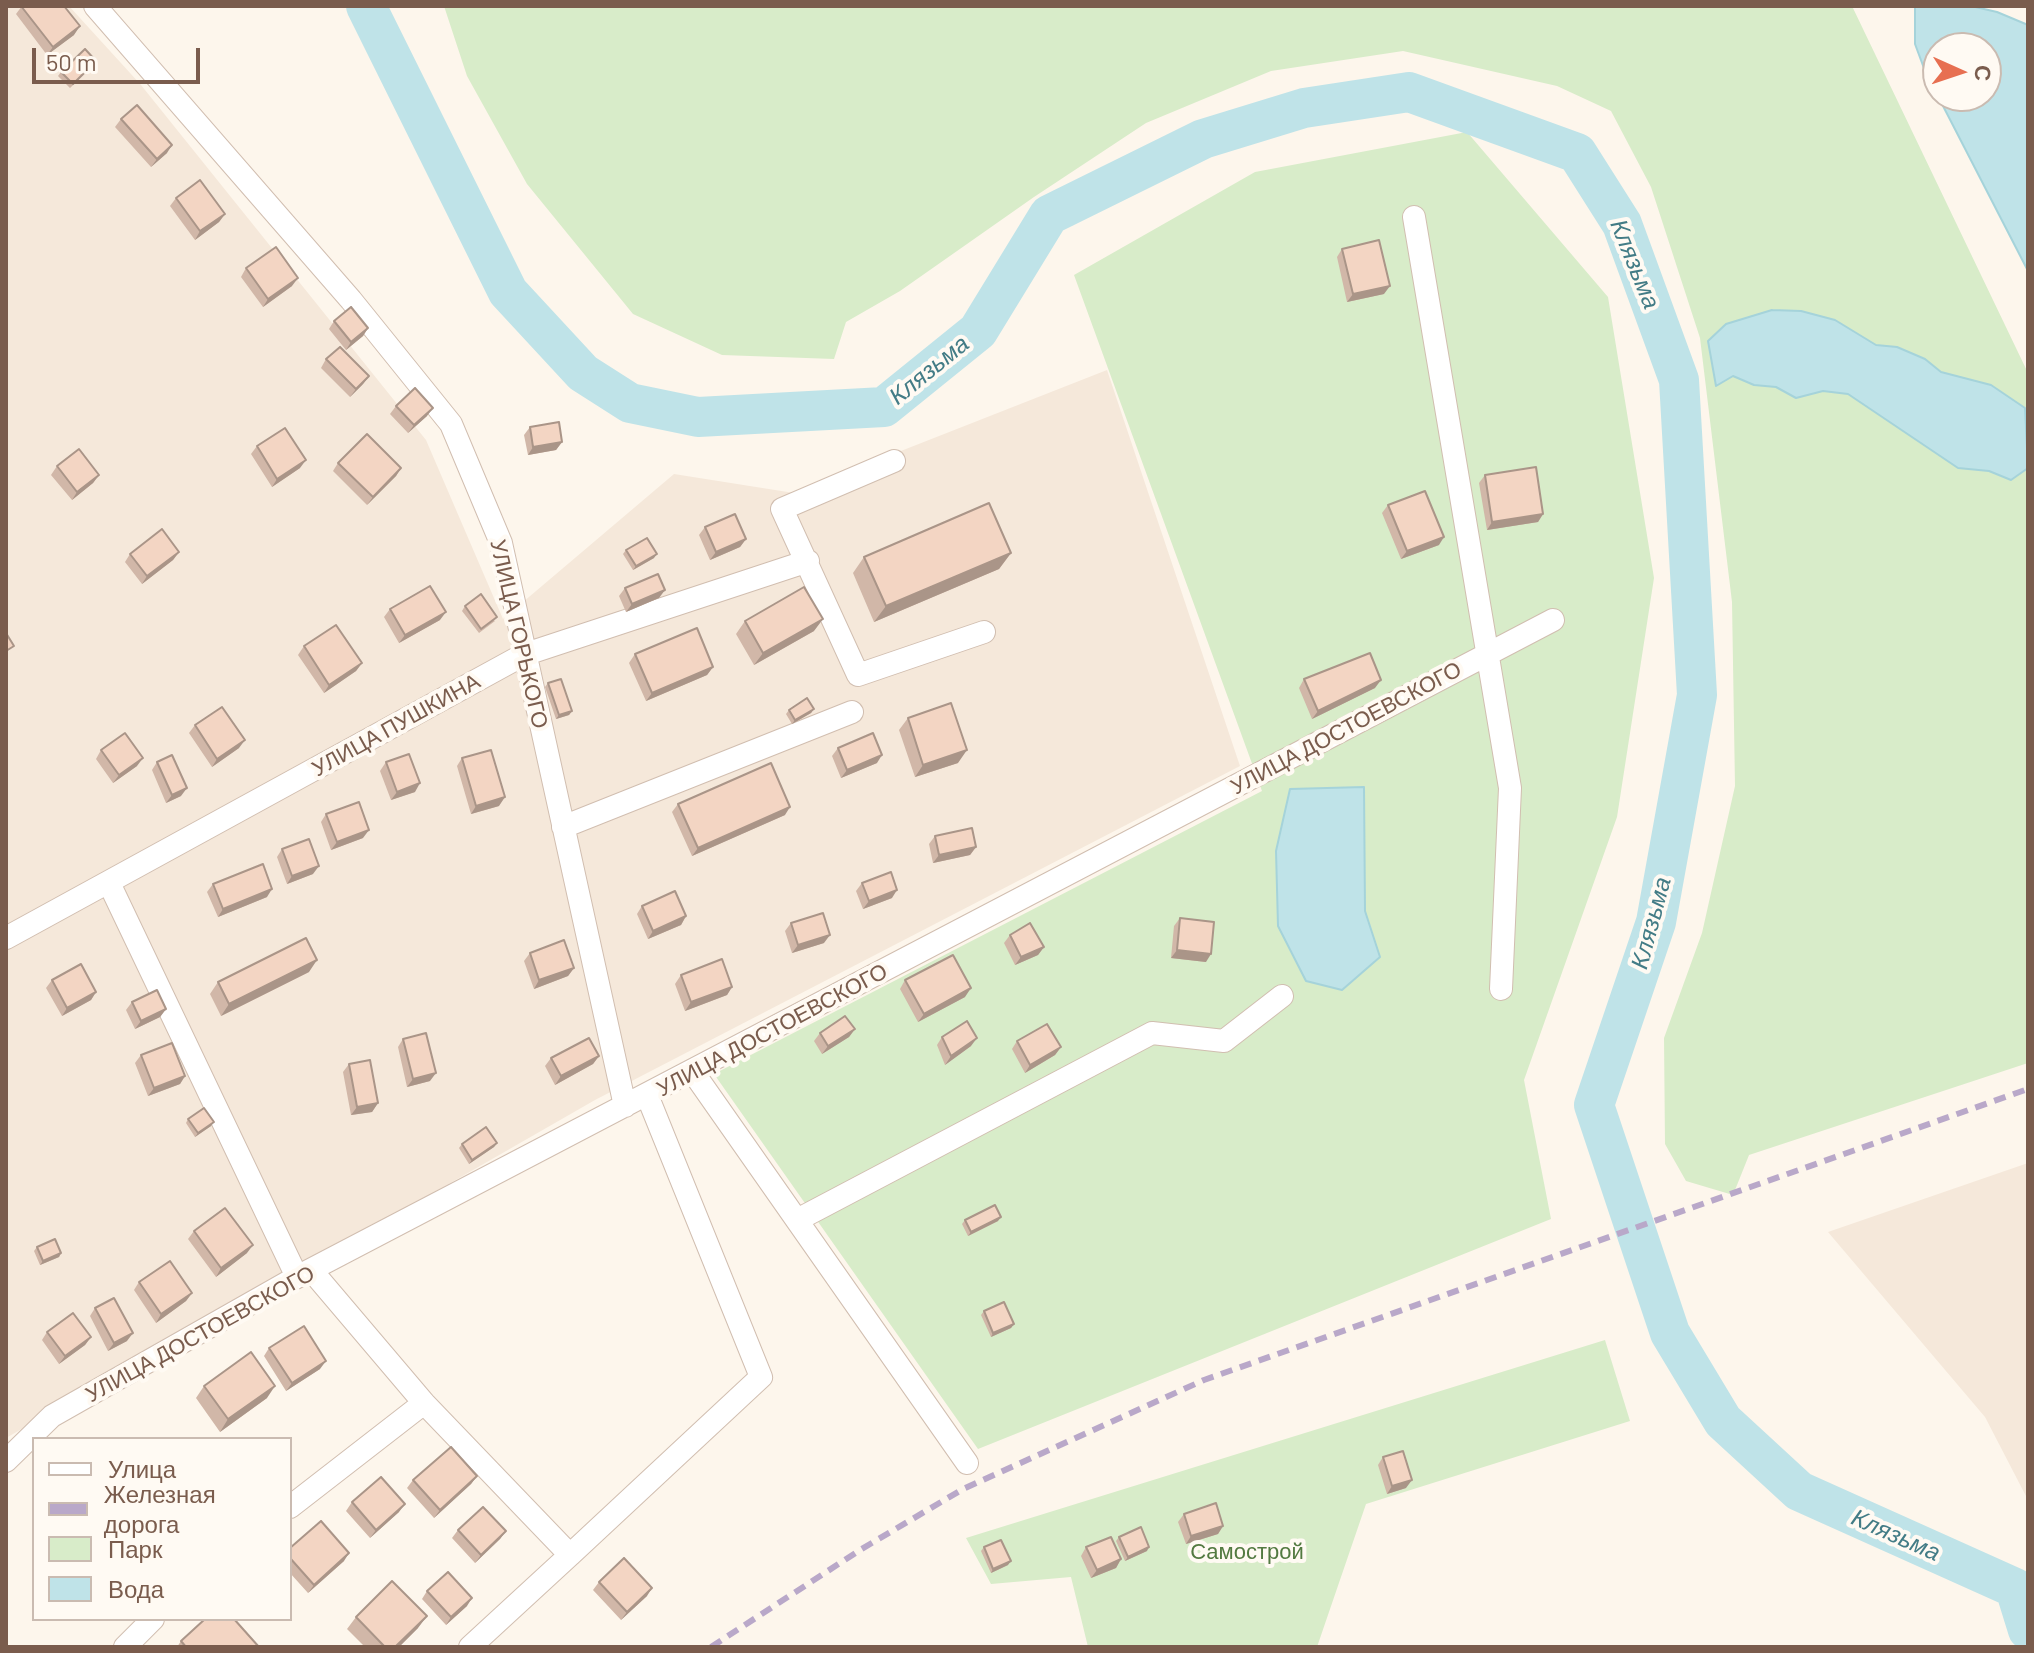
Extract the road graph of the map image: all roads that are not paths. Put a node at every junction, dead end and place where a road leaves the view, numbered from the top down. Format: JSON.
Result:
{"nodes":[{"id":1,"x":95,"y":6,"type":"edge"},
{"id":2,"x":1414,"y":217,"type":"dead end"},
{"id":3,"x":894,"y":461,"type":"dead end"},
{"id":4,"x":808,"y":561,"type":"junction"},
{"id":5,"x":1553,"y":620,"type":"dead end"},
{"id":6,"x":984,"y":632,"type":"dead end"},
{"id":7,"x":1489,"y":653,"type":"junction"},
{"id":8,"x":523,"y":655,"type":"junction"},
{"id":9,"x":852,"y":712,"type":"dead end"},
{"id":10,"x":563,"y":827,"type":"junction"},
{"id":11,"x":109,"y":883,"type":"junction"},
{"id":12,"x":6,"y":938,"type":"edge"},
{"id":13,"x":1501,"y":989,"type":"dead end"},
{"id":14,"x":1282,"y":996,"type":"dead end"},
{"id":15,"x":693,"y":1072,"type":"junction"},
{"id":16,"x":647,"y":1095,"type":"junction"},
{"id":17,"x":625,"y":1106,"type":"junction"},
{"id":18,"x":797,"y":1220,"type":"junction"},
{"id":19,"x":304,"y":1274,"type":"junction"},
{"id":20,"x":424,"y":1403,"type":"junction"},
{"id":21,"x":6,"y":1461,"type":"edge"},
{"id":22,"x":967,"y":1463,"type":"dead end"},
{"id":23,"x":292,"y":1505,"type":"edge"},
{"id":24,"x":570,"y":1555,"type":"junction"},
{"id":25,"x":151,"y":1621,"type":"edge"},
{"id":26,"x":125,"y":1647,"type":"edge"},
{"id":27,"x":470,"y":1647,"type":"edge"}],
"edges":[{"from":1,"to":8,"type":"street","name":"УЛИЦА ГОРЬКОГО"},
{"from":2,"to":7,"type":"street"},
{"from":3,"to":4,"type":"street"},
{"from":4,"to":6,"type":"street"},
{"from":4,"to":8,"type":"street","name":"УЛИЦА ПУШКИНА"},
{"from":5,"to":7,"type":"street","name":"УЛИЦА ДОСТОЕВСКОГО"},
{"from":7,"to":13,"type":"street"},
{"from":7,"to":15,"type":"street","name":"УЛИЦА ДОСТОЕВСКОГО"},
{"from":8,"to":10,"type":"street","name":"УЛИЦА ГОРЬКОГО"},
{"from":8,"to":11,"type":"street","name":"УЛИЦА ПУШКИНА"},
{"from":9,"to":10,"type":"street"},
{"from":10,"to":17,"type":"street","name":"УЛИЦА ГОРЬКОГО"},
{"from":11,"to":12,"type":"street","name":"УЛИЦА ПУШКИНА"},
{"from":11,"to":19,"type":"street"},
{"from":14,"to":18,"type":"street"},
{"from":15,"to":16,"type":"street","name":"УЛИЦА ДОСТОЕВСКОГО"},
{"from":15,"to":18,"type":"street"},
{"from":16,"to":17,"type":"street","name":"УЛИЦА ДОСТОЕВСКОГО"},
{"from":16,"to":24,"type":"street"},
{"from":17,"to":19,"type":"street","name":"УЛИЦА ДОСТОЕВСКОГО"},
{"from":18,"to":22,"type":"street"},
{"from":19,"to":20,"type":"street"},
{"from":19,"to":21,"type":"street","name":"УЛИЦА ДОСТОЕВСКОГО"},
{"from":20,"to":23,"type":"street"},
{"from":20,"to":24,"type":"street"},
{"from":24,"to":27,"type":"street"},
{"from":25,"to":26,"type":"street"}]}
